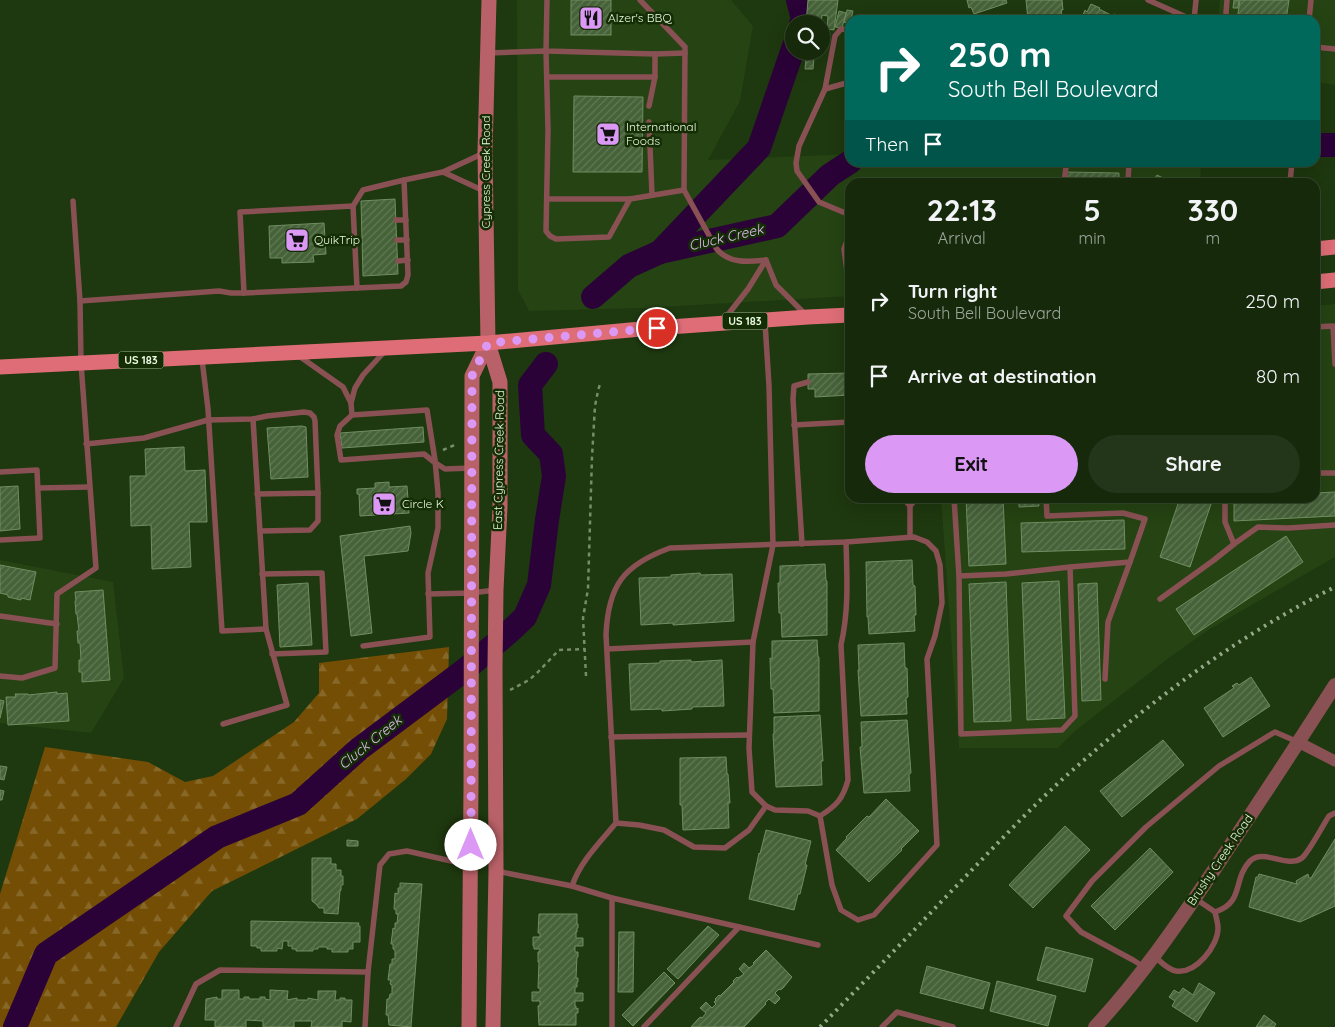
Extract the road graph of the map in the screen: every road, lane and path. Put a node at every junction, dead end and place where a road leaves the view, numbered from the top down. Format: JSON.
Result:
{"nodes":[{"id":1,"x":489,"y":0,"type":"edge"},
{"id":2,"x":547,"y":0,"type":"edge"},
{"id":3,"x":640,"y":0,"type":"edge"},
{"id":4,"x":1148,"y":0,"type":"edge"},
{"id":5,"x":1196,"y":0,"type":"edge"},
{"id":6,"x":1228,"y":0,"type":"edge"},
{"id":7,"x":1311,"y":0,"type":"edge"},
{"id":8,"x":1182,"y":15,"type":"edge"},
{"id":9,"x":1194,"y":15,"type":"edge"},
{"id":10,"x":1226,"y":15,"type":"edge"},
{"id":11,"x":1309,"y":15,"type":"edge"},
{"id":12,"x":845,"y":29,"type":"edge"},
{"id":13,"x":1320,"y":48,"type":"edge"},
{"id":14,"x":1335,"y":49,"type":"edge"},
{"id":15,"x":546,"y":51,"type":"junction"},
{"id":16,"x":488,"y":53,"type":"junction"},
{"id":17,"x":685,"y":53,"type":"junction"},
{"id":18,"x":655,"y":54,"type":"junction"},
{"id":19,"x":547,"y":77,"type":"junction"},
{"id":20,"x":655,"y":77,"type":"junction"},
{"id":21,"x":845,"y":83,"type":"edge"},
{"id":22,"x":825,"y":89,"type":"junction"},
{"id":23,"x":649,"y":106,"type":"dead end"},
{"id":24,"x":649,"y":122,"type":"dead end"},
{"id":25,"x":485,"y":152,"type":"junction"},
{"id":26,"x":443,"y":172,"type":"junction"},
{"id":27,"x":404,"y":180,"type":"junction"},
{"id":28,"x":684,"y":190,"type":"junction"},
{"id":29,"x":485,"y":192,"type":"junction"},
{"id":30,"x":652,"y":195,"type":"junction"},
{"id":31,"x":547,"y":199,"type":"junction"},
{"id":32,"x":630,"y":199,"type":"junction"},
{"id":33,"x":73,"y":201,"type":"dead end"},
{"id":34,"x":353,"y":206,"type":"junction"},
{"id":35,"x":845,"y":213,"type":"edge"},
{"id":36,"x":396,"y":220,"type":"dead end"},
{"id":37,"x":406,"y":220,"type":"junction"},
{"id":38,"x":361,"y":222,"type":"dead end"},
{"id":39,"x":354,"y":224,"type":"junction"},
{"id":40,"x":397,"y":240,"type":"dead end"},
{"id":41,"x":407,"y":240,"type":"junction"},
{"id":42,"x":355,"y":242,"type":"junction"},
{"id":43,"x":362,"y":243,"type":"dead end"},
{"id":44,"x":1335,"y":247,"type":"edge"},
{"id":45,"x":1320,"y":249,"type":"edge"},
{"id":46,"x":408,"y":260,"type":"junction"},
{"id":47,"x":766,"y":260,"type":"junction"},
{"id":48,"x":398,"y":261,"type":"dead end"},
{"id":49,"x":356,"y":263,"type":"junction"},
{"id":50,"x":363,"y":263,"type":"dead end"},
{"id":51,"x":1335,"y":280,"type":"edge"},
{"id":52,"x":1320,"y":282,"type":"edge"},
{"id":53,"x":357,"y":288,"type":"junction"},
{"id":54,"x":244,"y":293,"type":"junction"},
{"id":55,"x":80,"y":301,"type":"junction"},
{"id":56,"x":845,"y":315,"type":"edge"},
{"id":57,"x":808,"y":317,"type":"junction"},
{"id":58,"x":764,"y":320,"type":"junction"},
{"id":59,"x":722,"y":323,"type":"junction"},
{"id":60,"x":1320,"y":327,"type":"edge"},
{"id":61,"x":488,"y":343,"type":"junction"},
{"id":62,"x":387,"y":348,"type":"junction"},
{"id":63,"x":295,"y":354,"type":"junction"},
{"id":64,"x":202,"y":357,"type":"junction"},
{"id":65,"x":81,"y":363,"type":"junction"},
{"id":66,"x":1335,"y":364,"type":"edge"},
{"id":67,"x":0,"y":367,"type":"edge"},
{"id":68,"x":808,"y":382,"type":"dead end"},
{"id":69,"x":600,"y":384,"type":"dead end"},
{"id":70,"x":351,"y":403,"type":"junction"},
{"id":71,"x":352,"y":415,"type":"junction"},
{"id":72,"x":253,"y":419,"type":"junction"},
{"id":73,"x":208,"y":420,"type":"junction"},
{"id":74,"x":845,"y":422,"type":"edge"},
{"id":75,"x":794,"y":425,"type":"junction"},
{"id":76,"x":86,"y":444,"type":"junction"},
{"id":77,"x":457,"y":444,"type":"dead end"},
{"id":78,"x":443,"y":450,"type":"dead end"},
{"id":79,"x":435,"y":463,"type":"junction"},
{"id":80,"x":471,"y":468,"type":"junction"},
{"id":81,"x":0,"y":472,"type":"edge"},
{"id":82,"x":1335,"y":472,"type":"edge"},
{"id":83,"x":1320,"y":473,"type":"edge"},
{"id":84,"x":89,"y":487,"type":"junction"},
{"id":85,"x":38,"y":488,"type":"junction"},
{"id":86,"x":318,"y":493,"type":"junction"},
{"id":87,"x":257,"y":494,"type":"junction"},
{"id":88,"x":907,"y":503,"type":"edge"},
{"id":89,"x":913,"y":503,"type":"edge"},
{"id":90,"x":954,"y":503,"type":"edge"},
{"id":91,"x":1046,"y":503,"type":"edge"},
{"id":92,"x":1225,"y":503,"type":"edge"},
{"id":93,"x":910,"y":506,"type":"junction"},
{"id":94,"x":1335,"y":525,"type":"edge"},
{"id":95,"x":260,"y":531,"type":"junction"},
{"id":96,"x":910,"y":537,"type":"junction"},
{"id":97,"x":0,"y":540,"type":"edge"},
{"id":98,"x":846,"y":542,"type":"junction"},
{"id":99,"x":802,"y":544,"type":"junction"},
{"id":100,"x":1234,"y":544,"type":"junction"},
{"id":101,"x":773,"y":545,"type":"junction"},
{"id":102,"x":1130,"y":562,"type":"junction"},
{"id":103,"x":1070,"y":567,"type":"junction"},
{"id":104,"x":262,"y":574,"type":"junction"},
{"id":105,"x":959,"y":576,"type":"junction"},
{"id":106,"x":496,"y":590,"type":"junction"},
{"id":107,"x":470,"y":593,"type":"junction"},
{"id":108,"x":428,"y":594,"type":"junction"},
{"id":109,"x":1160,"y":598,"type":"dead end"},
{"id":110,"x":0,"y":616,"type":"edge"},
{"id":111,"x":57,"y":624,"type":"junction"},
{"id":112,"x":266,"y":629,"type":"junction"},
{"id":113,"x":753,"y":642,"type":"junction"},
{"id":114,"x":362,"y":646,"type":"dead end"},
{"id":115,"x":585,"y":649,"type":"junction"},
{"id":116,"x":607,"y":649,"type":"junction"},
{"id":117,"x":272,"y":654,"type":"junction"},
{"id":118,"x":0,"y":676,"type":"edge"},
{"id":119,"x":586,"y":676,"type":"dead end"},
{"id":120,"x":1106,"y":679,"type":"dead end"},
{"id":121,"x":1335,"y":685,"type":"edge"},
{"id":122,"x":510,"y":690,"type":"dead end"},
{"id":123,"x":223,"y":724,"type":"dead end"},
{"id":124,"x":749,"y":735,"type":"junction"},
{"id":125,"x":611,"y":738,"type":"junction"},
{"id":126,"x":1298,"y":742,"type":"junction"},
{"id":127,"x":1335,"y":761,"type":"edge"},
{"id":128,"x":766,"y":806,"type":"junction"},
{"id":129,"x":1335,"y":813,"type":"edge"},
{"id":130,"x":820,"y":816,"type":"junction"},
{"id":131,"x":616,"y":823,"type":"junction"},
{"id":132,"x":471,"y":865,"type":"junction"},
{"id":133,"x":496,"y":871,"type":"junction"},
{"id":134,"x":572,"y":886,"type":"junction"},
{"id":135,"x":612,"y":898,"type":"junction"},
{"id":136,"x":1195,"y":898,"type":"junction"},
{"id":137,"x":1216,"y":912,"type":"junction"},
{"id":138,"x":739,"y":927,"type":"junction"},
{"id":139,"x":818,"y":945,"type":"dead end"},
{"id":140,"x":1149,"y":962,"type":"junction"},
{"id":141,"x":368,"y":972,"type":"junction"},
{"id":142,"x":176,"y":1027,"type":"edge"},
{"id":143,"x":365,"y":1027,"type":"edge"},
{"id":144,"x":469,"y":1027,"type":"edge"},
{"id":145,"x":493,"y":1027,"type":"edge"},
{"id":146,"x":612,"y":1027,"type":"edge"},
{"id":147,"x":644,"y":1027,"type":"edge"},
{"id":148,"x":882,"y":1027,"type":"edge"},
{"id":149,"x":953,"y":1027,"type":"edge"},
{"id":150,"x":1094,"y":1027,"type":"edge"}],
"edges":[{"from":1,"to":16,"type":"main road","name":"Cypress Creek Road"},
{"from":2,"to":15,"type":"lane"},
{"from":3,"to":17,"type":"lane"},
{"from":4,"to":8,"type":"lane"},
{"from":5,"to":9,"type":"lane"},
{"from":6,"to":10,"type":"lane"},
{"from":7,"to":11,"type":"lane"},
{"from":12,"to":22,"type":"lane"},
{"from":13,"to":14,"type":"lane"},
{"from":15,"to":16,"type":"lane"},
{"from":15,"to":18,"type":"lane"},
{"from":15,"to":19,"type":"lane"},
{"from":16,"to":25,"type":"main road","name":"Cypress Creek Road"},
{"from":17,"to":18,"type":"lane"},
{"from":17,"to":28,"type":"lane"},
{"from":18,"to":20,"type":"lane"},
{"from":19,"to":20,"type":"lane"},
{"from":19,"to":31,"type":"lane"},
{"from":20,"to":23,"type":"lane"},
{"from":21,"to":22,"type":"lane"},
{"from":22,"to":35,"type":"lane"},
{"from":24,"to":30,"type":"lane"},
{"from":25,"to":26,"type":"lane"},
{"from":25,"to":29,"type":"main road","name":"Cypress Creek Road"},
{"from":26,"to":27,"type":"lane"},
{"from":26,"to":29,"type":"lane"},
{"from":27,"to":34,"type":"lane"},
{"from":27,"to":37,"type":"lane"},
{"from":28,"to":30,"type":"lane"},
{"from":28,"to":47,"type":"lane"},
{"from":29,"to":61,"type":"main road","name":"Cypress Creek Road"},
{"from":30,"to":32,"type":"lane"},
{"from":31,"to":32,"type":"lane"},
{"from":31,"to":32,"type":"lane"},
{"from":33,"to":55,"type":"lane"},
{"from":34,"to":39,"type":"lane"},
{"from":34,"to":54,"type":"lane"},
{"from":36,"to":37,"type":"lane"},
{"from":37,"to":41,"type":"lane"},
{"from":38,"to":39,"type":"lane"},
{"from":39,"to":42,"type":"lane"},
{"from":40,"to":41,"type":"lane"},
{"from":41,"to":46,"type":"lane"},
{"from":42,"to":43,"type":"lane"},
{"from":42,"to":49,"type":"lane"},
{"from":44,"to":45,"type":"main road"},
{"from":46,"to":48,"type":"lane"},
{"from":46,"to":53,"type":"lane"},
{"from":47,"to":57,"type":"lane"},
{"from":47,"to":59,"type":"lane"},
{"from":49,"to":50,"type":"lane"},
{"from":49,"to":53,"type":"lane"},
{"from":51,"to":52,"type":"main road"},
{"from":53,"to":54,"type":"lane"},
{"from":54,"to":55,"type":"lane"},
{"from":55,"to":65,"type":"lane"},
{"from":56,"to":57,"type":"main road","number":"US 183"},
{"from":57,"to":58,"type":"main road","number":"US 183"},
{"from":58,"to":59,"type":"main road","number":"US 183"},
{"from":58,"to":101,"type":"lane"},
{"from":59,"to":61,"type":"main road","number":"US 183"},
{"from":60,"to":66,"type":"lane"},
{"from":61,"to":62,"type":"main road","number":"US 183"},
{"from":61,"to":80,"type":"main road"},
{"from":61,"to":106,"type":"main road","name":"East Cypress Creek Road"},
{"from":62,"to":63,"type":"main road","number":"US 183"},
{"from":62,"to":70,"type":"lane"},
{"from":63,"to":64,"type":"main road","number":"US 183"},
{"from":63,"to":70,"type":"lane"},
{"from":64,"to":65,"type":"main road","number":"US 183"},
{"from":64,"to":73,"type":"lane"},
{"from":65,"to":67,"type":"main road","number":"US 183"},
{"from":65,"to":76,"type":"lane"},
{"from":68,"to":75,"type":"lane"},
{"from":69,"to":115,"type":"path"},
{"from":70,"to":71,"type":"lane"},
{"from":71,"to":79,"type":"lane"},
{"from":71,"to":79,"type":"lane"},
{"from":72,"to":73,"type":"lane"},
{"from":72,"to":86,"type":"lane"},
{"from":72,"to":87,"type":"lane"},
{"from":73,"to":76,"type":"lane"},
{"from":73,"to":112,"type":"lane"},
{"from":74,"to":75,"type":"lane"},
{"from":75,"to":99,"type":"lane"},
{"from":76,"to":84,"type":"lane"},
{"from":77,"to":78,"type":"path"},
{"from":79,"to":80,"type":"lane"},
{"from":79,"to":108,"type":"lane"},
{"from":80,"to":107,"type":"main road"},
{"from":81,"to":85,"type":"lane"},
{"from":82,"to":83,"type":"lane"},
{"from":84,"to":85,"type":"lane"},
{"from":84,"to":111,"type":"lane"},
{"from":85,"to":97,"type":"lane"},
{"from":86,"to":87,"type":"lane"},
{"from":86,"to":95,"type":"lane"},
{"from":87,"to":95,"type":"lane"},
{"from":88,"to":93,"type":"lane"},
{"from":89,"to":93,"type":"lane"},
{"from":90,"to":105,"type":"lane"},
{"from":91,"to":102,"type":"lane"},
{"from":92,"to":100,"type":"lane"},
{"from":93,"to":96,"type":"lane"},
{"from":94,"to":100,"type":"lane"},
{"from":95,"to":104,"type":"lane"},
{"from":96,"to":98,"type":"lane"},
{"from":96,"to":130,"type":"lane"},
{"from":98,"to":99,"type":"lane"},
{"from":98,"to":130,"type":"lane"},
{"from":99,"to":101,"type":"lane"},
{"from":100,"to":109,"type":"lane"},
{"from":101,"to":113,"type":"lane"},
{"from":101,"to":116,"type":"lane"},
{"from":102,"to":103,"type":"lane"},
{"from":102,"to":120,"type":"lane"},
{"from":103,"to":105,"type":"lane"},
{"from":103,"to":105,"type":"lane"},
{"from":104,"to":112,"type":"lane"},
{"from":104,"to":117,"type":"lane"},
{"from":106,"to":107,"type":"lane"},
{"from":106,"to":133,"type":"main road","name":"East Cypress Creek Road"},
{"from":107,"to":108,"type":"lane"},
{"from":107,"to":132,"type":"main road"},
{"from":108,"to":114,"type":"lane"},
{"from":110,"to":111,"type":"lane"},
{"from":111,"to":118,"type":"lane"},
{"from":112,"to":117,"type":"lane"},
{"from":113,"to":116,"type":"lane"},
{"from":113,"to":124,"type":"lane"},
{"from":115,"to":119,"type":"path"},
{"from":115,"to":122,"type":"path"},
{"from":116,"to":125,"type":"lane"},
{"from":117,"to":123,"type":"lane"},
{"from":121,"to":126,"type":"street","name":"Brushy Creek Road"},
{"from":124,"to":125,"type":"lane"},
{"from":124,"to":128,"type":"lane"},
{"from":125,"to":131,"type":"lane"},
{"from":126,"to":127,"type":"street"},
{"from":126,"to":136,"type":"street","name":"Brushy Creek Road"},
{"from":126,"to":140,"type":"lane"},
{"from":128,"to":130,"type":"lane"},
{"from":128,"to":131,"type":"lane"},
{"from":129,"to":137,"type":"lane"},
{"from":131,"to":134,"type":"lane"},
{"from":132,"to":133,"type":"main road"},
{"from":132,"to":141,"type":"lane"},
{"from":132,"to":144,"type":"main road"},
{"from":133,"to":134,"type":"lane"},
{"from":133,"to":145,"type":"main road","name":"East Cypress Creek Road"},
{"from":134,"to":135,"type":"lane"},
{"from":135,"to":138,"type":"lane"},
{"from":135,"to":146,"type":"lane"},
{"from":136,"to":137,"type":"lane"},
{"from":136,"to":140,"type":"street","name":"Brushy Creek Road"},
{"from":137,"to":140,"type":"lane"},
{"from":138,"to":139,"type":"lane"},
{"from":138,"to":147,"type":"lane"},
{"from":140,"to":150,"type":"street","name":"Brushy Creek Road"},
{"from":141,"to":142,"type":"lane"},
{"from":141,"to":143,"type":"lane"},
{"from":148,"to":149,"type":"lane"}]}
